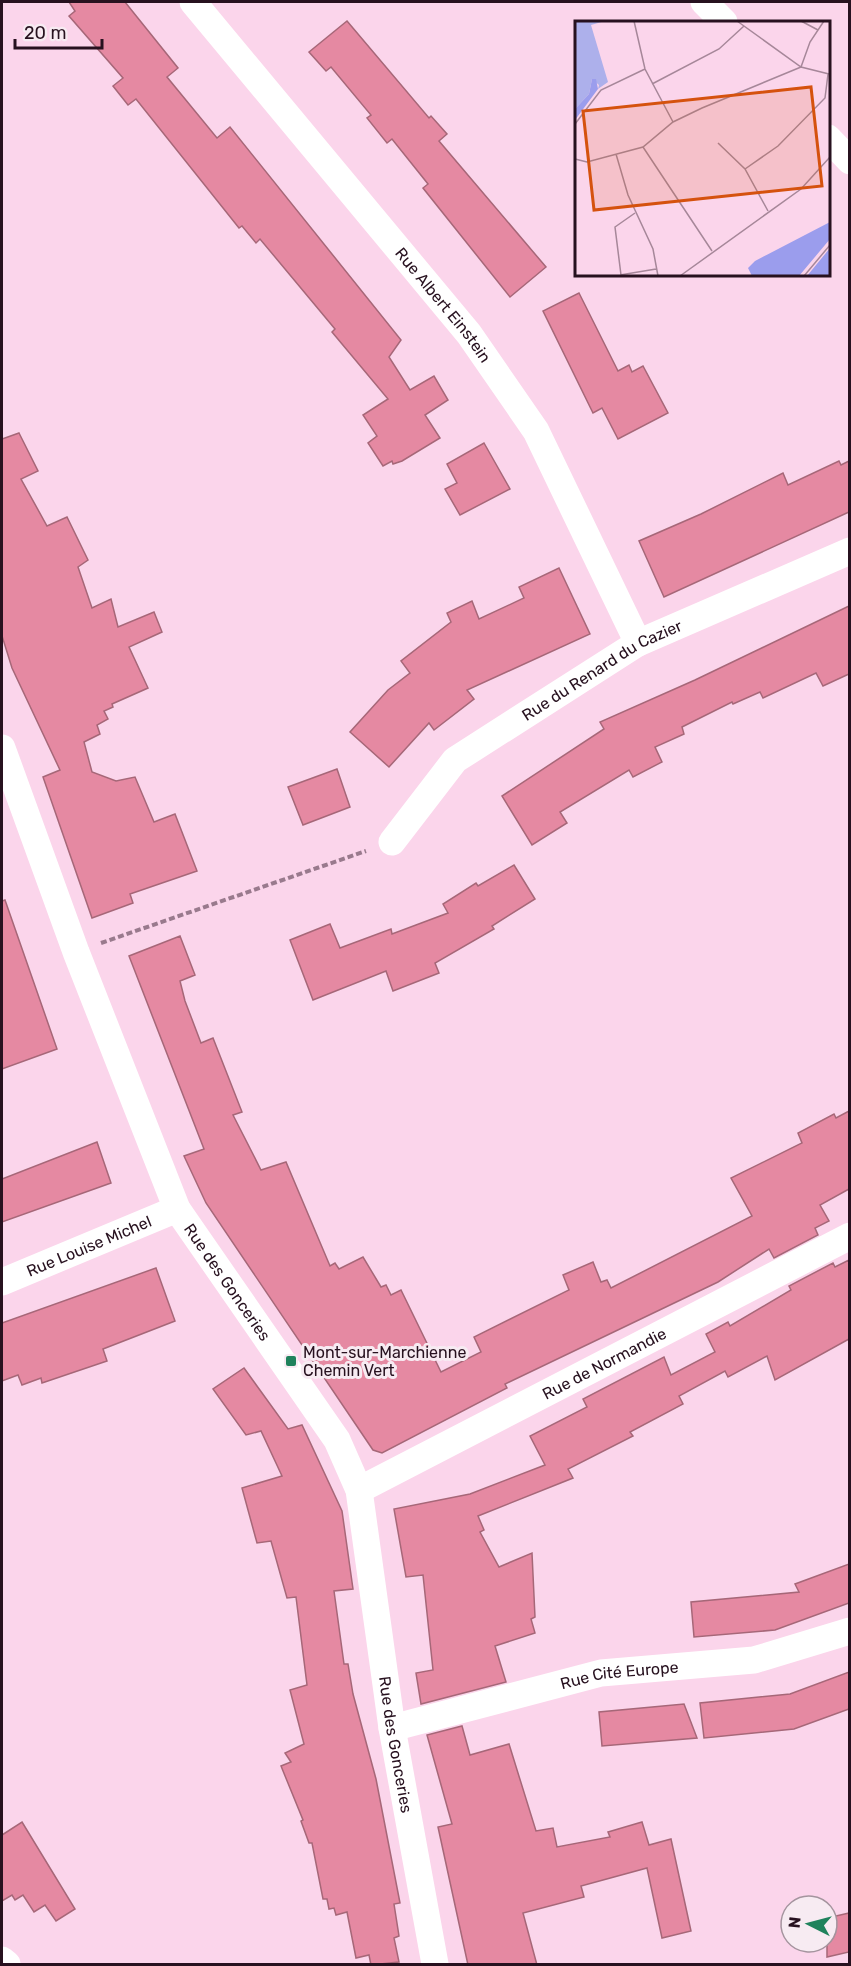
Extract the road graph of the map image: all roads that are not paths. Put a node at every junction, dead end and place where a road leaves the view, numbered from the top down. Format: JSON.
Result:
{"nodes":[{"id":1,"x":193,"y":2,"type":"edge"},
{"id":2,"x":705,"y":2,"type":"edge"},
{"id":3,"x":723,"y":21,"type":"edge"},
{"id":4,"x":830,"y":140,"type":"edge"},
{"id":5,"x":849,"y":161,"type":"edge"},
{"id":6,"x":849,"y":551,"type":"edge"},
{"id":7,"x":638,"y":643,"type":"junction"},
{"id":8,"x":2,"y":748,"type":"edge"},
{"id":9,"x":392,"y":842,"type":"road end"},
{"id":10,"x":177,"y":1209,"type":"junction"},
{"id":11,"x":849,"y":1236,"type":"edge"},
{"id":12,"x":2,"y":1282,"type":"edge"},
{"id":13,"x":359,"y":1490,"type":"junction"},
{"id":14,"x":849,"y":1632,"type":"edge"},
{"id":15,"x":392,"y":1728,"type":"junction"},
{"id":16,"x":2,"y":1960,"type":"edge"},
{"id":17,"x":7,"y":1965,"type":"edge"},
{"id":18,"x":435,"y":1965,"type":"edge"}],
"edges":[{"from":1,"to":7,"type":"street","name":"Rue Albert Einstein"},
{"from":2,"to":3,"type":"street"},
{"from":4,"to":5,"type":"street"},
{"from":6,"to":7,"type":"street","name":"Rue du Renard du Cazier"},
{"from":7,"to":9,"type":"street","name":"Rue du Renard du Cazier"},
{"from":8,"to":10,"type":"street","name":"Rue des Gonceries"},
{"from":10,"to":12,"type":"street","name":"Rue Louise Michel"},
{"from":10,"to":13,"type":"street","name":"Rue des Gonceries"},
{"from":11,"to":13,"type":"street","name":"Rue de Normandie"},
{"from":13,"to":15,"type":"street","name":"Rue des Gonceries"},
{"from":14,"to":15,"type":"street","name":"Rue Cité Europe"},
{"from":15,"to":18,"type":"street","name":"Rue des Gonceries"},
{"from":16,"to":17,"type":"street"}]}
